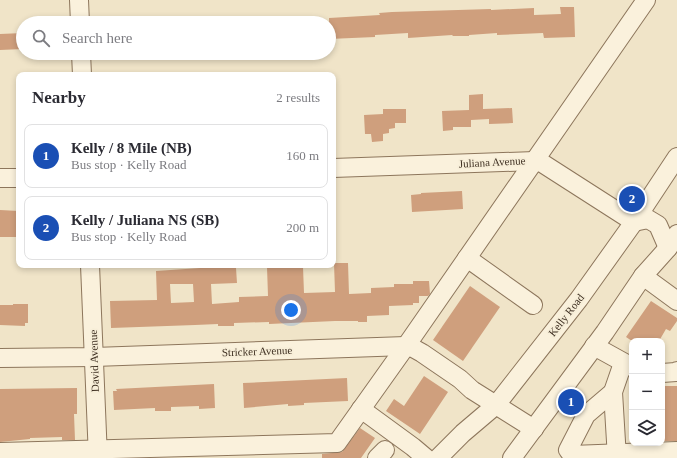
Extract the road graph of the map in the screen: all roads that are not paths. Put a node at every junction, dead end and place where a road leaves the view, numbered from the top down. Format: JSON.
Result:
{"nodes":[{"id":1,"x":78,"y":0,"type":"edge"},
{"id":2,"x":646,"y":0,"type":"edge"},
{"id":3,"x":79,"y":16,"type":"edge"},
{"id":4,"x":81,"y":60,"type":"edge"},
{"id":5,"x":82,"y":72,"type":"edge"},
{"id":6,"x":677,"y":157,"type":"edge"},
{"id":7,"x":535,"y":160,"type":"junction"},
{"id":8,"x":336,"y":168,"type":"edge"},
{"id":9,"x":0,"y":178,"type":"edge"},
{"id":10,"x":16,"y":178,"type":"edge"},
{"id":11,"x":634,"y":222,"type":"junction"},
{"id":12,"x":672,"y":241,"type":"edge"},
{"id":13,"x":467,"y":258,"type":"junction"},
{"id":14,"x":90,"y":268,"type":"edge"},
{"id":15,"x":643,"y":276,"type":"junction"},
{"id":16,"x":677,"y":301,"type":"edge"},
{"id":17,"x":533,"y":305,"type":"dead end"},
{"id":18,"x":406,"y":346,"type":"junction"},
{"id":19,"x":594,"y":346,"type":"junction"},
{"id":20,"x":94,"y":357,"type":"junction"},
{"id":21,"x":0,"y":358,"type":"edge"},
{"id":22,"x":628,"y":365,"type":"edge"},
{"id":23,"x":677,"y":371,"type":"edge"},
{"id":24,"x":665,"y":373,"type":"edge"},
{"id":25,"x":613,"y":392,"type":"junction"},
{"id":26,"x":496,"y":405,"type":"junction"},
{"id":27,"x":361,"y":409,"type":"junction"},
{"id":28,"x":534,"y":429,"type":"junction"},
{"id":29,"x":312,"y":451,"type":"edge"},
{"id":30,"x":677,"y":451,"type":"edge"},
{"id":31,"x":0,"y":452,"type":"edge"},
{"id":32,"x":97,"y":454,"type":"edge"},
{"id":33,"x":617,"y":456,"type":"edge"},
{"id":34,"x":426,"y":458,"type":"edge"},
{"id":35,"x":438,"y":458,"type":"edge"},
{"id":36,"x":512,"y":458,"type":"edge"}],
"edges":[{"from":1,"to":3,"type":"street"},
{"from":2,"to":7,"type":"street"},
{"from":4,"to":5,"type":"street"},
{"from":6,"to":11,"type":"street","name":"Kelly Road"},
{"from":7,"to":8,"type":"street","name":"Juliana Avenue"},
{"from":7,"to":11,"type":"street","name":"Juliana Avenue"},
{"from":7,"to":13,"type":"street"},
{"from":9,"to":10,"type":"street"},
{"from":11,"to":12,"type":"street"},
{"from":11,"to":26,"type":"street","name":"Kelly Road"},
{"from":12,"to":15,"type":"street"},
{"from":13,"to":17,"type":"street"},
{"from":13,"to":18,"type":"street"},
{"from":14,"to":20,"type":"street","name":"David Avenue"},
{"from":15,"to":16,"type":"street"},
{"from":15,"to":19,"type":"street"},
{"from":18,"to":20,"type":"street","name":"Stricker Avenue"},
{"from":18,"to":26,"type":"street","name":"Stricker Avenue"},
{"from":18,"to":27,"type":"street"},
{"from":19,"to":22,"type":"street"},
{"from":19,"to":28,"type":"street"},
{"from":20,"to":21,"type":"street","name":"Stricker Avenue"},
{"from":20,"to":32,"type":"street","name":"David Avenue"},
{"from":22,"to":25,"type":"street"},
{"from":23,"to":24,"type":"street"},
{"from":25,"to":33,"type":"street"},
{"from":25,"to":33,"type":"street"},
{"from":26,"to":28,"type":"street","name":"Stricker Avenue"},
{"from":26,"to":35,"type":"street","name":"Kelly Road"},
{"from":27,"to":29,"type":"street"},
{"from":27,"to":34,"type":"street"},
{"from":28,"to":36,"type":"street"},
{"from":29,"to":32,"type":"street"},
{"from":30,"to":33,"type":"street"},
{"from":31,"to":32,"type":"street"}]}
